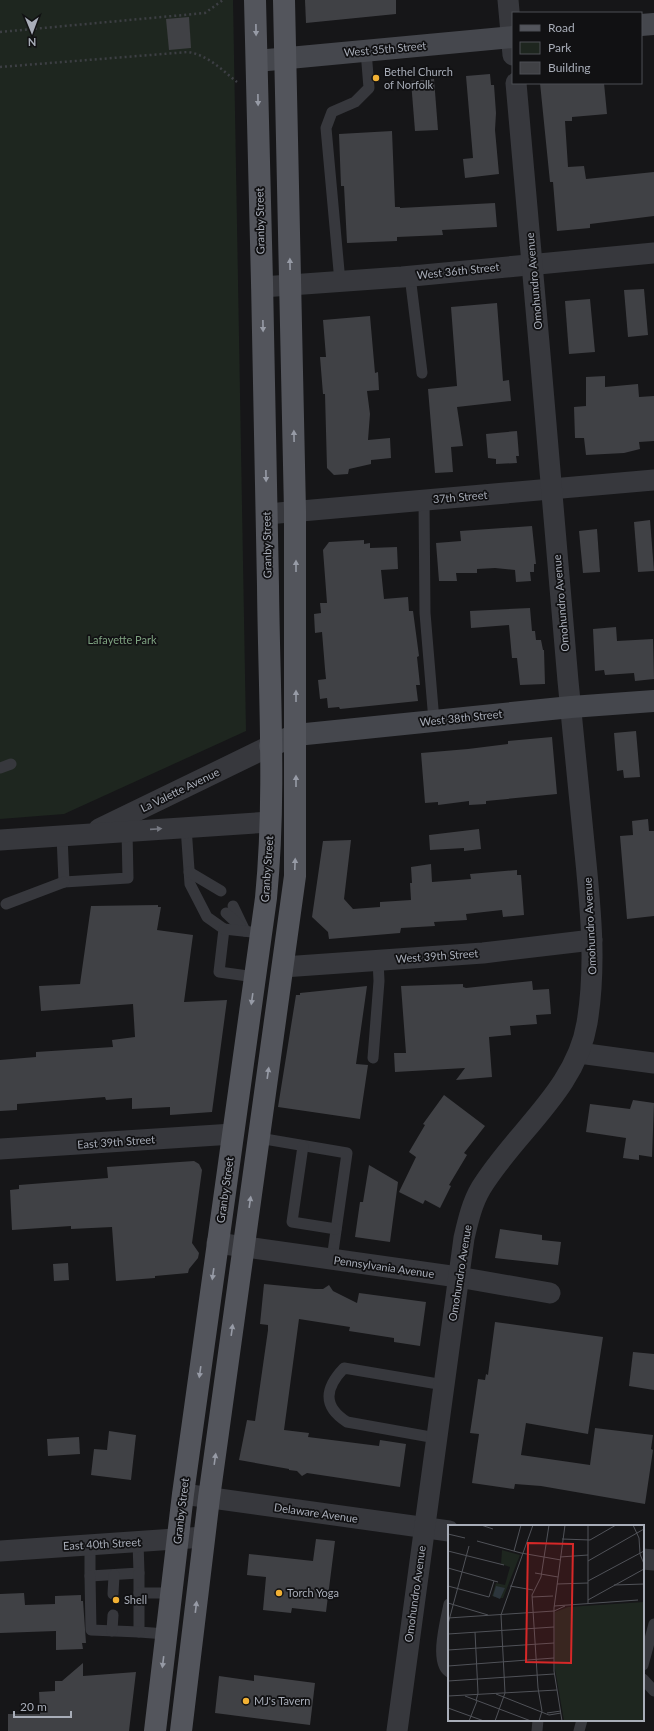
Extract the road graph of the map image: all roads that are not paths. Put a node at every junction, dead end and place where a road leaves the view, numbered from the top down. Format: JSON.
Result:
{"nodes":[{"id":1,"x":256,"y":0,"type":"edge"},
{"id":2,"x":284,"y":0,"type":"edge"},
{"id":3,"x":508,"y":0,"type":"edge"},
{"id":4,"x":654,"y":24,"type":"edge"},
{"id":5,"x":642,"y":25,"type":"edge"},
{"id":6,"x":512,"y":43,"type":"edge"},
{"id":7,"x":366,"y":51,"type":"junction"},
{"id":8,"x":286,"y":58,"type":"junction"},
{"id":9,"x":257,"y":61,"type":"junction"},
{"id":10,"x":516,"y":84,"type":"edge"},
{"id":11,"x":654,"y":253,"type":"edge"},
{"id":12,"x":533,"y":264,"type":"junction"},
{"id":13,"x":410,"y":276,"type":"junction"},
{"id":14,"x":340,"y":282,"type":"junction"},
{"id":15,"x":291,"y":285,"type":"junction"},
{"id":16,"x":262,"y":287,"type":"junction"},
{"id":17,"x":422,"y":373,"type":"dead end"},
{"id":18,"x":654,"y":480,"type":"edge"},
{"id":19,"x":550,"y":490,"type":"junction"},
{"id":20,"x":424,"y":500,"type":"junction"},
{"id":21,"x":296,"y":511,"type":"junction"},
{"id":22,"x":267,"y":514,"type":"junction"},
{"id":23,"x":654,"y":701,"type":"edge"},
{"id":24,"x":571,"y":707,"type":"junction"},
{"id":25,"x":434,"y":721,"type":"junction"},
{"id":26,"x":296,"y":735,"type":"junction"},
{"id":27,"x":270,"y":746,"type":"junction"},
{"id":28,"x":11,"y":764,"type":"dead end"},
{"id":29,"x":0,"y":768,"type":"edge"},
{"id":30,"x":270,"y":822,"type":"junction"},
{"id":31,"x":186,"y":827,"type":"junction"},
{"id":32,"x":127,"y":831,"type":"junction"},
{"id":33,"x":90,"y":834,"type":"junction"},
{"id":34,"x":62,"y":836,"type":"junction"},
{"id":35,"x":0,"y":840,"type":"edge"},
{"id":36,"x":189,"y":872,"type":"junction"},
{"id":37,"x":64,"y":882,"type":"junction"},
{"id":38,"x":217,"y":893,"type":"dead end"},
{"id":39,"x":6,"y":904,"type":"dead end"},
{"id":40,"x":229,"y":910,"type":"dead end"},
{"id":41,"x":224,"y":929,"type":"junction"},
{"id":42,"x":253,"y":932,"type":"junction"},
{"id":43,"x":592,"y":940,"type":"junction"},
{"id":44,"x":378,"y":960,"type":"junction"},
{"id":45,"x":283,"y":968,"type":"junction"},
{"id":46,"x":255,"y":977,"type":"junction"},
{"id":47,"x":579,"y":1053,"type":"junction"},
{"id":48,"x":373,"y":1058,"type":"dead end"},
{"id":49,"x":654,"y":1063,"type":"edge"},
{"id":50,"x":233,"y":1134,"type":"junction"},
{"id":51,"x":259,"y":1138,"type":"junction"},
{"id":52,"x":302,"y":1146,"type":"junction"},
{"id":53,"x":0,"y":1149,"type":"edge"},
{"id":54,"x":336,"y":1229,"type":"junction"},
{"id":55,"x":218,"y":1243,"type":"junction"},
{"id":56,"x":244,"y":1246,"type":"junction"},
{"id":57,"x":332,"y":1259,"type":"junction"},
{"id":58,"x":458,"y":1277,"type":"junction"},
{"id":59,"x":550,"y":1293,"type":"dead end"},
{"id":60,"x":444,"y":1385,"type":"junction"},
{"id":61,"x":436,"y":1438,"type":"junction"},
{"id":62,"x":183,"y":1494,"type":"junction"},
{"id":63,"x":209,"y":1498,"type":"junction"},
{"id":64,"x":424,"y":1528,"type":"junction"},
{"id":65,"x":448,"y":1531,"type":"edge"},
{"id":66,"x":204,"y":1537,"type":"junction"},
{"id":67,"x":177,"y":1540,"type":"junction"},
{"id":68,"x":138,"y":1542,"type":"junction"},
{"id":69,"x":90,"y":1545,"type":"junction"},
{"id":70,"x":0,"y":1551,"type":"edge"},
{"id":71,"x":644,"y":1558,"type":"edge"},
{"id":72,"x":654,"y":1560,"type":"edge"},
{"id":73,"x":139,"y":1573,"type":"junction"},
{"id":74,"x":114,"y":1575,"type":"junction"},
{"id":75,"x":90,"y":1576,"type":"junction"},
{"id":76,"x":139,"y":1593,"type":"junction"},
{"id":77,"x":171,"y":1593,"type":"junction"},
{"id":78,"x":113,"y":1594,"type":"dead end"},
{"id":79,"x":448,"y":1610,"type":"edge"},
{"id":80,"x":113,"y":1615,"type":"dead end"},
{"id":81,"x":654,"y":1624,"type":"edge"},
{"id":82,"x":112,"y":1631,"type":"junction"},
{"id":83,"x":139,"y":1632,"type":"junction"},
{"id":84,"x":166,"y":1634,"type":"junction"},
{"id":85,"x":644,"y":1661,"type":"edge"},
{"id":86,"x":448,"y":1671,"type":"edge"},
{"id":87,"x":644,"y":1680,"type":"edge"},
{"id":88,"x":654,"y":1691,"type":"edge"},
{"id":89,"x":538,"y":1721,"type":"edge"},
{"id":90,"x":582,"y":1721,"type":"edge"},
{"id":91,"x":155,"y":1731,"type":"edge"},
{"id":92,"x":181,"y":1731,"type":"edge"},
{"id":93,"x":397,"y":1731,"type":"edge"},
{"id":94,"x":537,"y":1731,"type":"edge"},
{"id":95,"x":579,"y":1731,"type":"edge"}],
"edges":[{"from":1,"to":9,"type":"main road","name":"Granby Street","one_way":true},
{"from":2,"to":8,"type":"main road"},
{"from":3,"to":6,"type":"street"},
{"from":4,"to":5,"type":"main road"},
{"from":6,"to":7,"type":"main road","name":"West 35th Street"},
{"from":7,"to":8,"type":"main road","name":"West 35th Street"},
{"from":7,"to":14,"type":"lane"},
{"from":8,"to":9,"type":"main road","name":"West 35th Street"},
{"from":15,"to":8,"type":"main road","one_way":true},
{"from":9,"to":16,"type":"main road","name":"Granby Street","one_way":true},
{"from":10,"to":12,"type":"street","name":"Omohundro Avenue"},
{"from":11,"to":12,"type":"street","name":"West 36th Street"},
{"from":12,"to":13,"type":"street","name":"West 36th Street"},
{"from":12,"to":19,"type":"street","name":"Omohundro Avenue"},
{"from":13,"to":14,"type":"street","name":"West 36th Street"},
{"from":13,"to":17,"type":"lane"},
{"from":14,"to":15,"type":"street","name":"West 36th Street"},
{"from":15,"to":16,"type":"street","name":"West 36th Street"},
{"from":21,"to":15,"type":"main road","one_way":true},
{"from":16,"to":22,"type":"main road","name":"Granby Street","one_way":true},
{"from":18,"to":19,"type":"street","name":"37th Street"},
{"from":19,"to":20,"type":"street","name":"37th Street"},
{"from":19,"to":24,"type":"street","name":"Omohundro Avenue"},
{"from":20,"to":21,"type":"street","name":"37th Street"},
{"from":20,"to":25,"type":"lane"},
{"from":21,"to":22,"type":"street","name":"37th Street"},
{"from":26,"to":21,"type":"main road","one_way":true},
{"from":22,"to":27,"type":"main road","name":"Granby Street"},
{"from":23,"to":24,"type":"main road","name":"West 38th Street"},
{"from":24,"to":25,"type":"main road","name":"West 38th Street"},
{"from":24,"to":43,"type":"street","name":"Omohundro Avenue"},
{"from":25,"to":26,"type":"main road","name":"West 38th Street"},
{"from":26,"to":27,"type":"main road","name":"West 38th Street"},
{"from":45,"to":26,"type":"main road","one_way":true},
{"from":27,"to":30,"type":"main road","name":"Granby Street"},
{"from":27,"to":33,"type":"street","name":"La Valette Avenue"},
{"from":28,"to":29,"type":"lane"},
{"from":30,"to":31,"type":"street","name":"La Valette Avenue"},
{"from":30,"to":42,"type":"main road","name":"Granby Street"},
{"from":32,"to":31,"type":"street","name":"La Valette Avenue","one_way":true},
{"from":31,"to":36,"type":"lane"},
{"from":32,"to":33,"type":"street","name":"La Valette Avenue"},
{"from":32,"to":37,"type":"lane"},
{"from":33,"to":34,"type":"street","name":"La Valette Avenue"},
{"from":34,"to":35,"type":"street","name":"La Valette Avenue"},
{"from":34,"to":37,"type":"lane"},
{"from":36,"to":38,"type":"lane"},
{"from":36,"to":41,"type":"lane"},
{"from":37,"to":39,"type":"lane"},
{"from":40,"to":42,"type":"lane"},
{"from":41,"to":42,"type":"lane"},
{"from":41,"to":46,"type":"lane"},
{"from":42,"to":46,"type":"main road","name":"Granby Street"},
{"from":43,"to":44,"type":"street","name":"West 39th Street"},
{"from":43,"to":47,"type":"street","name":"Omohundro Avenue"},
{"from":44,"to":45,"type":"street","name":"West 39th Street"},
{"from":44,"to":48,"type":"lane"},
{"from":51,"to":45,"type":"main road","one_way":true},
{"from":46,"to":50,"type":"main road","name":"Granby Street","one_way":true},
{"from":47,"to":49,"type":"street"},
{"from":47,"to":58,"type":"street","name":"Omohundro Avenue"},
{"from":50,"to":53,"type":"street","name":"East 39th Street"},
{"from":50,"to":55,"type":"main road","name":"Granby Street"},
{"from":51,"to":52,"type":"lane"},
{"from":56,"to":51,"type":"main road","one_way":true},
{"from":52,"to":54,"type":"lane"},
{"from":52,"to":54,"type":"lane"},
{"from":54,"to":57,"type":"lane"},
{"from":55,"to":56,"type":"street","name":"Pennsylvania Avenue"},
{"from":55,"to":62,"type":"main road","name":"Granby Street","one_way":true},
{"from":56,"to":57,"type":"street","name":"Pennsylvania Avenue"},
{"from":63,"to":56,"type":"main road","one_way":true},
{"from":57,"to":58,"type":"street","name":"Pennsylvania Avenue"},
{"from":58,"to":59,"type":"street","name":"Pennsylvania Avenue"},
{"from":58,"to":60,"type":"street","name":"Omohundro Avenue"},
{"from":60,"to":61,"type":"street","name":"Omohundro Avenue"},
{"from":60,"to":61,"type":"lane"},
{"from":61,"to":64,"type":"street","name":"Omohundro Avenue"},
{"from":62,"to":63,"type":"street","name":"Delaware Avenue"},
{"from":62,"to":67,"type":"main road","name":"Granby Street"},
{"from":63,"to":64,"type":"street","name":"Delaware Avenue"},
{"from":63,"to":66,"type":"main road"},
{"from":64,"to":65,"type":"street","name":"Delaware Avenue"},
{"from":64,"to":93,"type":"street","name":"Omohundro Avenue"},
{"from":66,"to":67,"type":"street","name":"East 40th Street"},
{"from":92,"to":66,"type":"main road","one_way":true},
{"from":67,"to":68,"type":"street","name":"East 40th Street"},
{"from":67,"to":77,"type":"main road","name":"Granby Street"},
{"from":68,"to":69,"type":"street","name":"East 40th Street"},
{"from":68,"to":73,"type":"lane"},
{"from":69,"to":70,"type":"street","name":"East 40th Street"},
{"from":69,"to":75,"type":"lane"},
{"from":71,"to":72,"type":"street"},
{"from":73,"to":74,"type":"lane"},
{"from":73,"to":76,"type":"lane"},
{"from":74,"to":75,"type":"lane"},
{"from":74,"to":78,"type":"lane"},
{"from":75,"to":82,"type":"lane"},
{"from":76,"to":77,"type":"lane"},
{"from":76,"to":83,"type":"lane"},
{"from":77,"to":84,"type":"main road","name":"Granby Street"},
{"from":79,"to":86,"type":"lane"},
{"from":80,"to":82,"type":"lane"},
{"from":81,"to":85,"type":"lane"},
{"from":82,"to":83,"type":"lane"},
{"from":83,"to":84,"type":"lane"},
{"from":84,"to":91,"type":"main road","name":"Granby Street","one_way":true},
{"from":87,"to":88,"type":"lane"},
{"from":89,"to":94,"type":"lane"},
{"from":90,"to":95,"type":"lane"}]}
